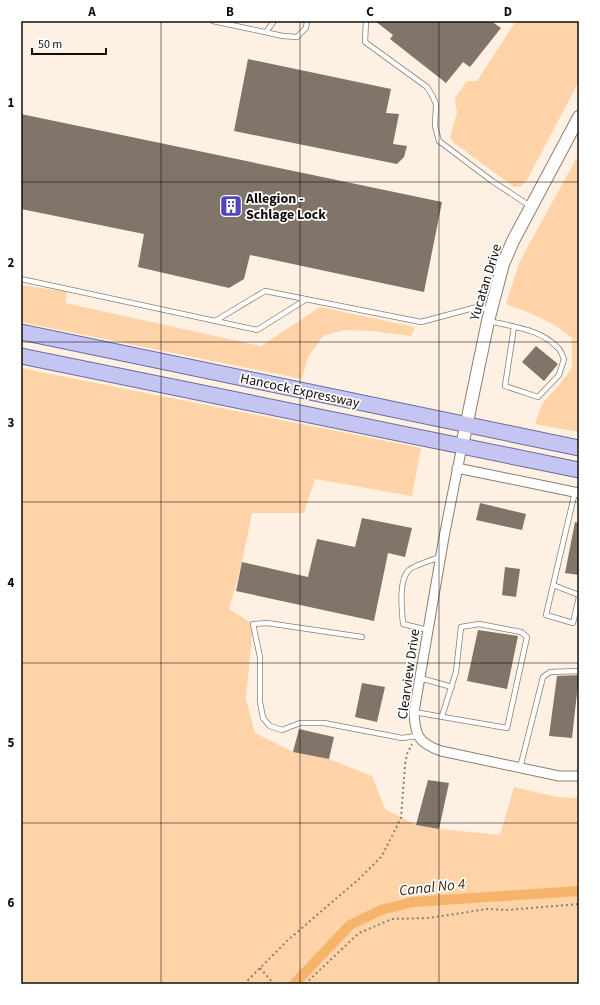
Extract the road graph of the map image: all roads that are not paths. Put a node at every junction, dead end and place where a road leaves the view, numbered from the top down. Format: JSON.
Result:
{"nodes":[{"id":1,"x":213,"y":21,"type":"edge"},
{"id":2,"x":274,"y":21,"type":"edge"},
{"id":3,"x":307,"y":21,"type":"edge"},
{"id":4,"x":366,"y":21,"type":"edge"},
{"id":5,"x":266,"y":32,"type":"junction"},
{"id":6,"x":579,"y":117,"type":"edge"},
{"id":7,"x":531,"y":207,"type":"junction"},
{"id":8,"x":21,"y":279,"type":"edge"},
{"id":9,"x":305,"y":300,"type":"junction"},
{"id":10,"x":489,"y":315,"type":"junction"},
{"id":11,"x":215,"y":321,"type":"junction"},
{"id":12,"x":514,"y":327,"type":"junction"},
{"id":13,"x":21,"y":332,"type":"edge"},
{"id":14,"x":21,"y":356,"type":"edge"},
{"id":15,"x":466,"y":424,"type":"junction"},
{"id":16,"x":462,"y":446,"type":"junction"},
{"id":17,"x":579,"y":448,"type":"edge"},
{"id":18,"x":457,"y":468,"type":"junction"},
{"id":19,"x":579,"y":470,"type":"edge"},
{"id":20,"x":577,"y":492,"type":"edge"},
{"id":21,"x":440,"y":557,"type":"junction"},
{"id":22,"x":553,"y":585,"type":"junction"},
{"id":23,"x":579,"y":596,"type":"edge"},
{"id":24,"x":428,"y":630,"type":"junction"},
{"id":25,"x":362,"y":637,"type":"dead end"},
{"id":26,"x":579,"y":672,"type":"edge"},
{"id":27,"x":420,"y":678,"type":"junction"},
{"id":28,"x":452,"y":687,"type":"junction"},
{"id":29,"x":414,"y":712,"type":"junction"},
{"id":30,"x":442,"y":716,"type":"junction"},
{"id":31,"x":417,"y":736,"type":"junction"},
{"id":32,"x":520,"y":768,"type":"junction"},
{"id":33,"x":579,"y":776,"type":"edge"}],
"edges":[{"from":1,"to":5,"type":"lane"},
{"from":2,"to":5,"type":"lane"},
{"from":3,"to":5,"type":"lane"},
{"from":4,"to":7,"type":"lane"},
{"from":6,"to":7,"type":"street","name":"Yucatan Drive"},
{"from":7,"to":10,"type":"street","name":"Yucatan Drive"},
{"from":8,"to":11,"type":"lane"},
{"from":9,"to":10,"type":"lane"},
{"from":9,"to":11,"type":"lane"},
{"from":9,"to":11,"type":"lane"},
{"from":10,"to":12,"type":"lane"},
{"from":10,"to":15,"type":"street","name":"Yucatan Drive"},
{"from":12,"to":12,"type":"lane"},
{"from":13,"to":15,"type":"main road","name":"Hancock Expressway"},
{"from":14,"to":16,"type":"main road","name":"Hancock Expressway"},
{"from":15,"to":16,"type":"street","name":"Yucatan Drive"},
{"from":15,"to":17,"type":"main road","name":"Hancock Expressway"},
{"from":16,"to":18,"type":"street","name":"Clearview Drive"},
{"from":16,"to":19,"type":"main road","name":"Hancock Expressway"},
{"from":18,"to":20,"type":"street"},
{"from":18,"to":21,"type":"street","name":"Clearview Drive"},
{"from":20,"to":22,"type":"lane"},
{"from":21,"to":24,"type":"street","name":"Clearview Drive"},
{"from":21,"to":24,"type":"lane"},
{"from":22,"to":23,"type":"lane"},
{"from":22,"to":23,"type":"lane"},
{"from":24,"to":27,"type":"street","name":"Clearview Drive"},
{"from":25,"to":31,"type":"lane"},
{"from":26,"to":32,"type":"lane"},
{"from":27,"to":28,"type":"lane"},
{"from":27,"to":29,"type":"street","name":"Clearview Drive"},
{"from":28,"to":30,"type":"lane"},
{"from":28,"to":30,"type":"lane"},
{"from":29,"to":30,"type":"lane"},
{"from":29,"to":31,"type":"street","name":"Clearview Drive"},
{"from":31,"to":32,"type":"street"},
{"from":32,"to":33,"type":"street"}]}
